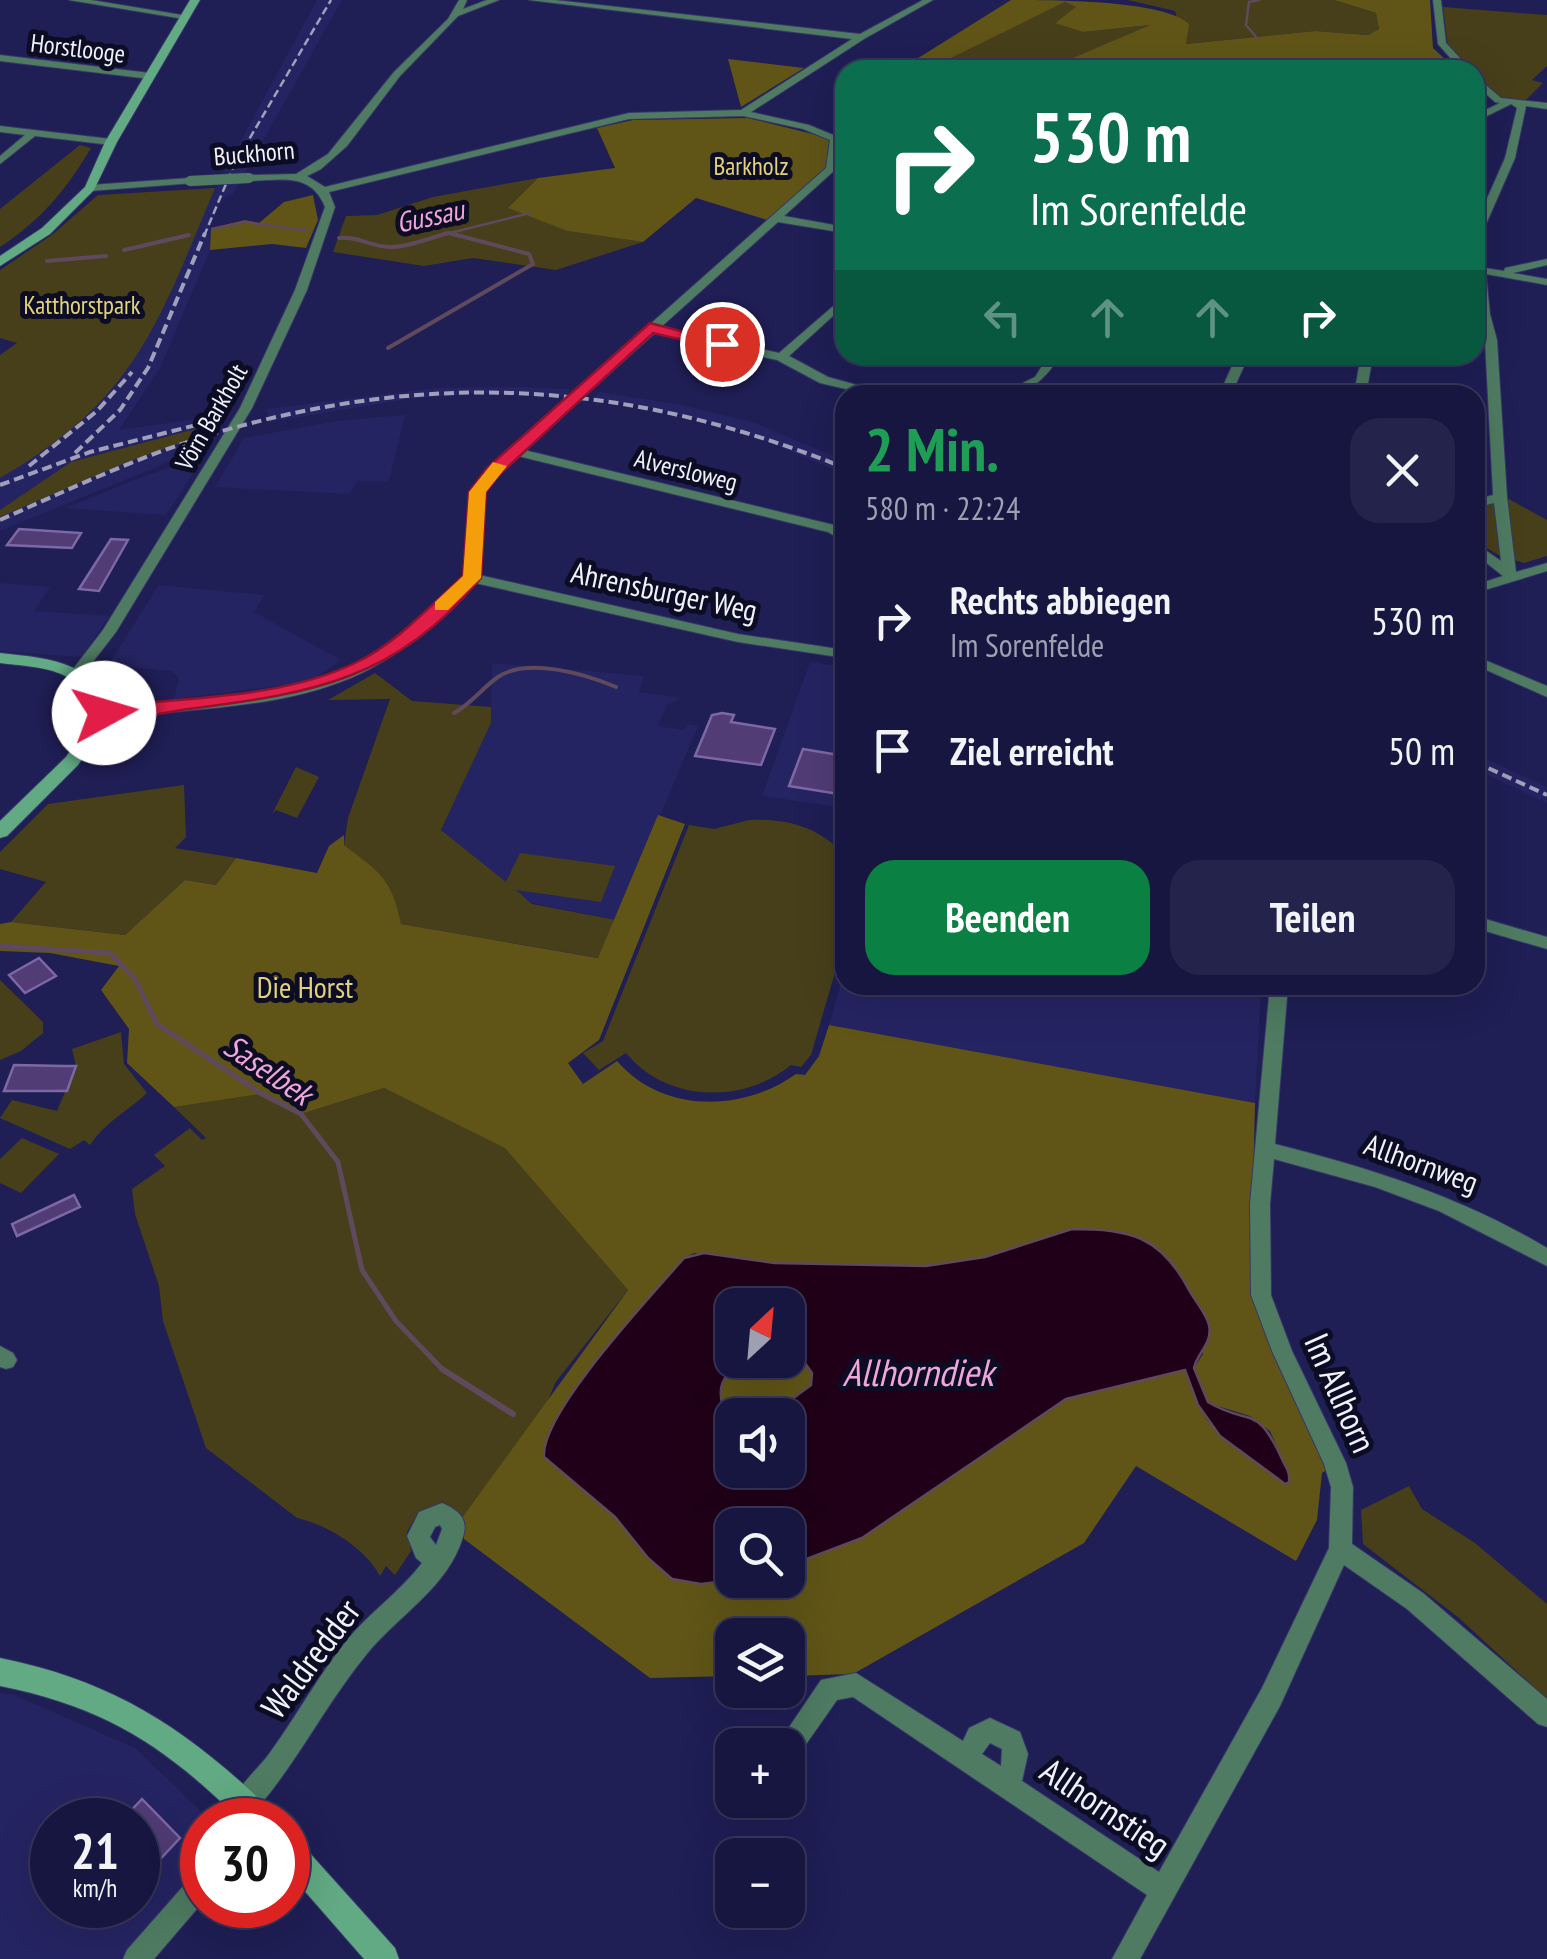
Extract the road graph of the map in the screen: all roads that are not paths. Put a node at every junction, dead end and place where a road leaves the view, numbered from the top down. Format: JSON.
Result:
{"nodes":[{"id":1,"x":73,"y":0,"type":"edge"},
{"id":2,"x":195,"y":0,"type":"edge"},
{"id":3,"x":463,"y":0,"type":"edge"},
{"id":4,"x":496,"y":0,"type":"edge"},
{"id":5,"x":534,"y":0,"type":"edge"},
{"id":6,"x":929,"y":0,"type":"edge"},
{"id":7,"x":1437,"y":0,"type":"edge"},
{"id":8,"x":458,"y":14,"type":"junction"},
{"id":9,"x":184,"y":16,"type":"junction"},
{"id":10,"x":861,"y":37,"type":"junction"},
{"id":11,"x":0,"y":58,"type":"edge"},
{"id":12,"x":1457,"y":60,"type":"edge"},
{"id":13,"x":150,"y":76,"type":"junction"},
{"id":14,"x":1485,"y":85,"type":"edge"},
{"id":15,"x":1513,"y":103,"type":"junction"},
{"id":16,"x":1547,"y":106,"type":"edge"},
{"id":17,"x":744,"y":112,"type":"junction"},
{"id":18,"x":1485,"y":115,"type":"edge"},
{"id":19,"x":0,"y":129,"type":"edge"},
{"id":20,"x":33,"y":134,"type":"junction"},
{"id":21,"x":112,"y":142,"type":"junction"},
{"id":22,"x":0,"y":161,"type":"edge"},
{"id":23,"x":831,"y":169,"type":"junction"},
{"id":24,"x":835,"y":169,"type":"edge"},
{"id":25,"x":300,"y":176,"type":"junction"},
{"id":26,"x":90,"y":188,"type":"junction"},
{"id":27,"x":323,"y":190,"type":"junction"},
{"id":28,"x":1485,"y":215,"type":"edge"},
{"id":29,"x":776,"y":218,"type":"junction"},
{"id":30,"x":835,"y":228,"type":"edge"},
{"id":31,"x":0,"y":262,"type":"edge"},
{"id":32,"x":1547,"y":262,"type":"edge"},
{"id":33,"x":1485,"y":270,"type":"edge"},
{"id":34,"x":1499,"y":272,"type":"junction"},
{"id":35,"x":1547,"y":282,"type":"edge"},
{"id":36,"x":835,"y":308,"type":"edge"},
{"id":37,"x":1485,"y":317,"type":"edge"},
{"id":38,"x":650,"y":328,"type":"junction"},
{"id":39,"x":781,"y":357,"type":"junction"},
{"id":40,"x":1048,"y":365,"type":"edge"},
{"id":41,"x":845,"y":385,"type":"edge"},
{"id":42,"x":1026,"y":385,"type":"edge"},
{"id":43,"x":514,"y":451,"type":"junction"},
{"id":44,"x":1500,"y":497,"type":"junction"},
{"id":45,"x":1485,"y":501,"type":"edge"},
{"id":46,"x":835,"y":530,"type":"edge"},
{"id":47,"x":1485,"y":555,"type":"edge"},
{"id":48,"x":1547,"y":567,"type":"edge"},
{"id":49,"x":1510,"y":575,"type":"junction"},
{"id":50,"x":472,"y":578,"type":"junction"},
{"id":51,"x":1485,"y":585,"type":"edge"},
{"id":52,"x":835,"y":653,"type":"edge"},
{"id":53,"x":0,"y":658,"type":"edge"},
{"id":54,"x":1485,"y":664,"type":"edge"},
{"id":55,"x":77,"y":672,"type":"junction"},
{"id":56,"x":1547,"y":692,"type":"edge"},
{"id":57,"x":104,"y":713,"type":"junction"},
{"id":58,"x":0,"y":832,"type":"edge"},
{"id":59,"x":1485,"y":925,"type":"edge"},
{"id":60,"x":1547,"y":943,"type":"edge"},
{"id":61,"x":1278,"y":995,"type":"edge"},
{"id":62,"x":1266,"y":1149,"type":"junction"},
{"id":63,"x":1547,"y":1258,"type":"edge"},
{"id":64,"x":1340,"y":1549,"type":"junction"},
{"id":65,"x":437,"y":1561,"type":"dead end"},
{"id":66,"x":0,"y":1672,"type":"edge"},
{"id":67,"x":1547,"y":1716,"type":"edge"},
{"id":68,"x":802,"y":1728,"type":"edge"},
{"id":69,"x":966,"y":1758,"type":"junction"},
{"id":70,"x":1009,"y":1784,"type":"junction"},
{"id":71,"x":237,"y":1798,"type":"edge"},
{"id":72,"x":263,"y":1798,"type":"edge"},
{"id":73,"x":310,"y":1875,"type":"edge"},
{"id":74,"x":1161,"y":1888,"type":"junction"},
{"id":75,"x":180,"y":1909,"type":"edge"},
{"id":76,"x":136,"y":1959,"type":"edge"},
{"id":77,"x":384,"y":1959,"type":"edge"},
{"id":78,"x":1124,"y":1959,"type":"edge"}],
"edges":[{"from":1,"to":9,"type":"street"},
{"from":2,"to":9,"type":"main road"},
{"from":3,"to":8,"type":"street","name":"Buckhorn"},
{"from":4,"to":8,"type":"street"},
{"from":5,"to":10,"type":"street"},
{"from":6,"to":10,"type":"street"},
{"from":7,"to":12,"type":"street"},
{"from":8,"to":25,"type":"street","name":"Buckhorn"},
{"from":9,"to":13,"type":"main road"},
{"from":10,"to":17,"type":"street"},
{"from":11,"to":13,"type":"street","name":"Horstlooge"},
{"from":13,"to":21,"type":"main road"},
{"from":14,"to":15,"type":"street"},
{"from":15,"to":16,"type":"street"},
{"from":15,"to":18,"type":"street"},
{"from":15,"to":28,"type":"street"},
{"from":17,"to":23,"type":"street"},
{"from":17,"to":27,"type":"street"},
{"from":19,"to":20,"type":"street"},
{"from":20,"to":21,"type":"street"},
{"from":20,"to":22,"type":"street"},
{"from":21,"to":26,"type":"main road"},
{"from":23,"to":24,"type":"street"},
{"from":23,"to":29,"type":"street"},
{"from":25,"to":26,"type":"street","name":"Buckhorn","bridge":true},
{"from":25,"to":27,"type":"street"},
{"from":26,"to":31,"type":"main road"},
{"from":27,"to":55,"type":"street","name":"Vörn Barkholt"},
{"from":29,"to":30,"type":"street"},
{"from":29,"to":38,"type":"street"},
{"from":32,"to":34,"type":"street"},
{"from":33,"to":34,"type":"street"},
{"from":34,"to":35,"type":"street"},
{"from":36,"to":39,"type":"street"},
{"from":37,"to":44,"type":"street"},
{"from":38,"to":39,"type":"street"},
{"from":38,"to":43,"type":"street"},
{"from":39,"to":41,"type":"street"},
{"from":40,"to":42,"type":"street"},
{"from":43,"to":46,"type":"street","name":"Alversloweg"},
{"from":43,"to":50,"type":"street"},
{"from":44,"to":45,"type":"street"},
{"from":44,"to":49,"type":"street"},
{"from":47,"to":49,"type":"street"},
{"from":48,"to":49,"type":"street"},
{"from":49,"to":51,"type":"street"},
{"from":50,"to":52,"type":"street","name":"Ahrensburger Weg"},
{"from":50,"to":57,"type":"street"},
{"from":53,"to":55,"type":"main road"},
{"from":54,"to":56,"type":"street"},
{"from":55,"to":57,"type":"main road"},
{"from":57,"to":58,"type":"main road"},
{"from":59,"to":60,"type":"street"},
{"from":61,"to":62,"type":"street","name":"Im Allhorn"},
{"from":62,"to":63,"type":"street","name":"Allhornweg"},
{"from":62,"to":64,"type":"street","name":"Im Allhorn"},
{"from":64,"to":67,"type":"street"},
{"from":64,"to":74,"type":"street","name":"Im Allhorn"},
{"from":65,"to":72,"type":"street","name":"Waldredder"},
{"from":66,"to":71,"type":"main road"},
{"from":68,"to":69,"type":"street","name":"Allhornstieg"},
{"from":69,"to":70,"type":"street","name":"Allhornstieg"},
{"from":69,"to":70,"type":"street","name":"Allhornstieg"},
{"from":70,"to":74,"type":"street","name":"Allhornstieg"},
{"from":73,"to":77,"type":"main road"},
{"from":74,"to":78,"type":"street","name":"Im Allhorn"},
{"from":75,"to":76,"type":"street"}]}
